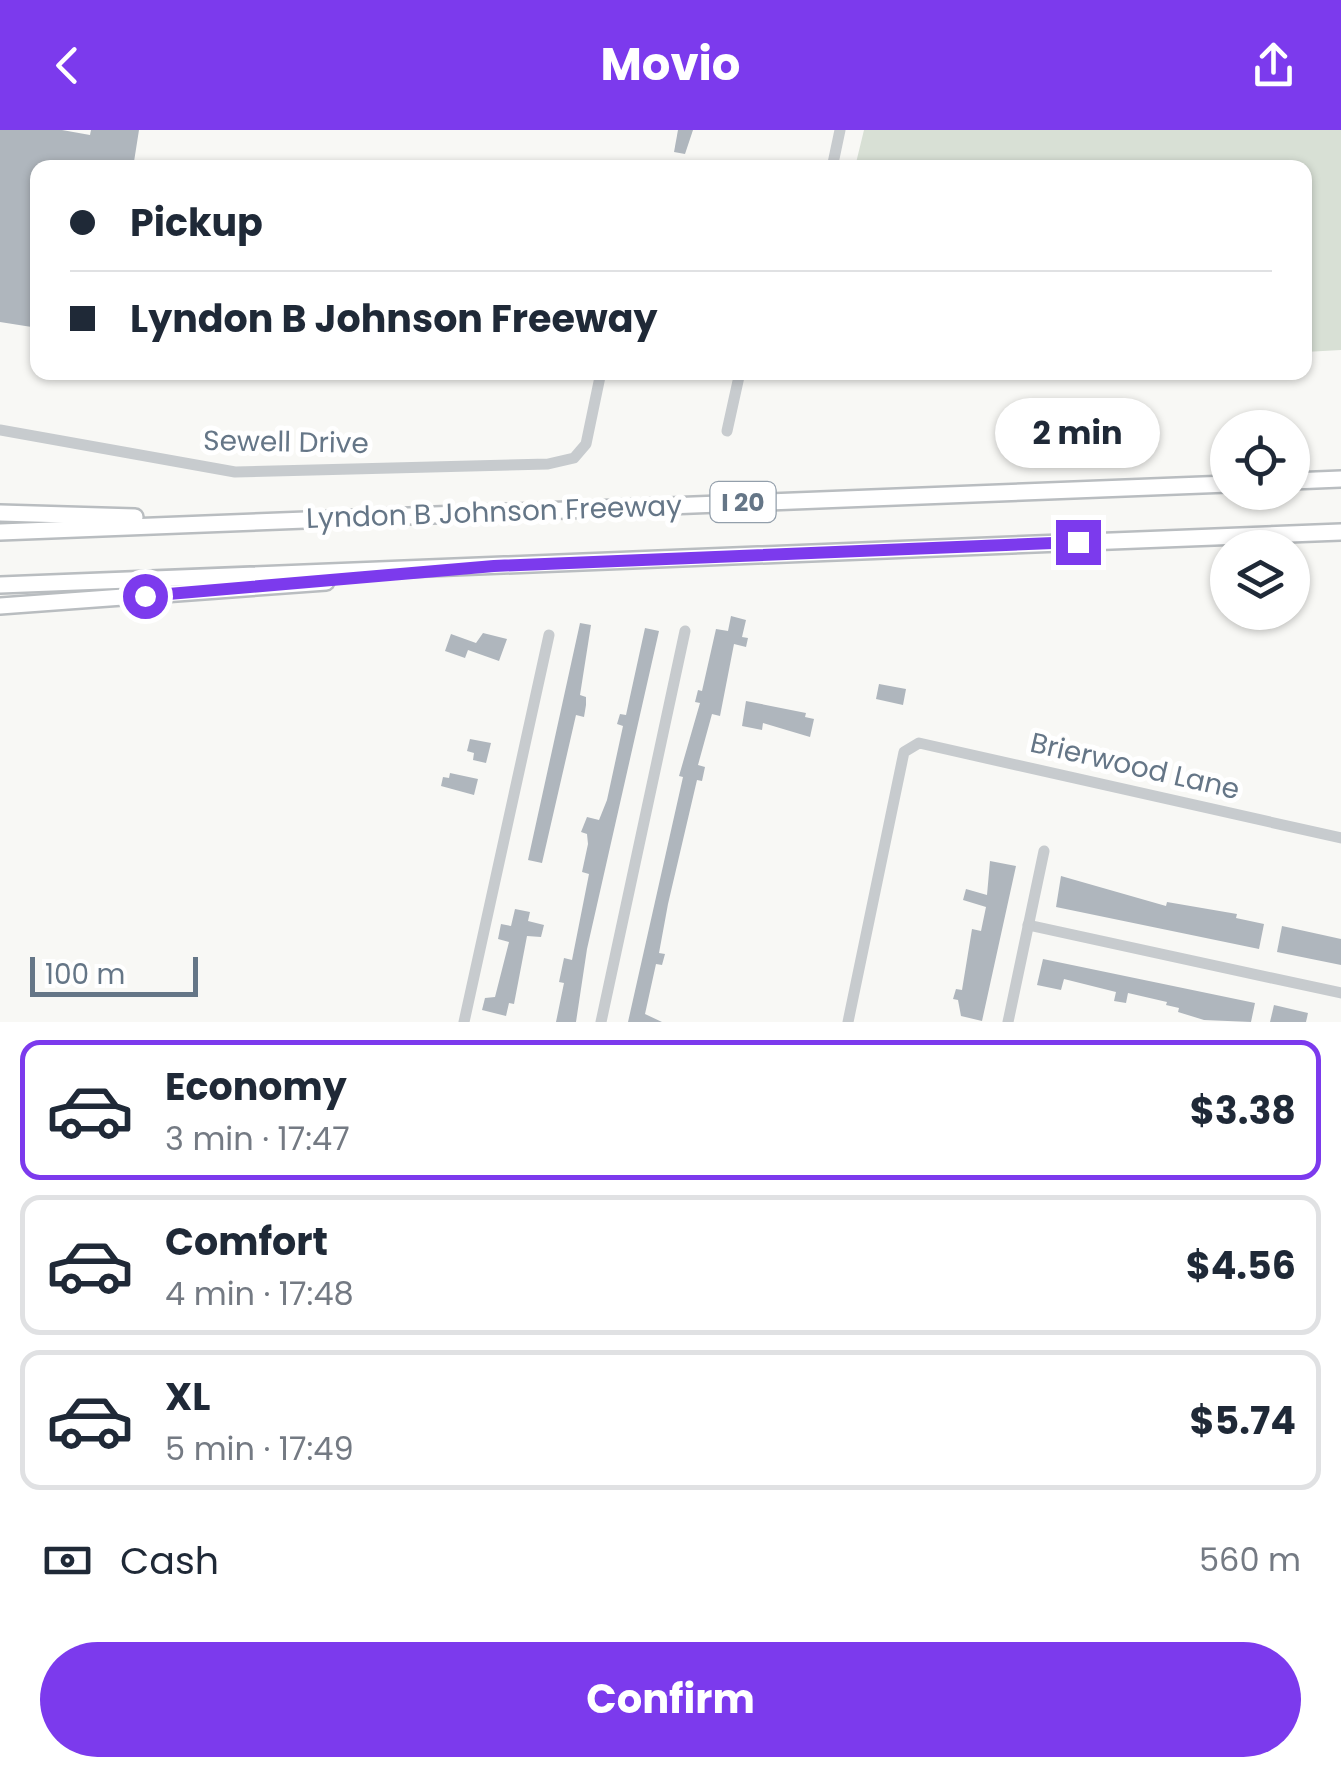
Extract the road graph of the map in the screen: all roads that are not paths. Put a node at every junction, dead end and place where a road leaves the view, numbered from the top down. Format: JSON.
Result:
{"nodes":[{"id":1,"x":840,"y":130,"type":"edge"},
{"id":2,"x":834,"y":160,"type":"edge"},
{"id":3,"x":600,"y":380,"type":"edge"},
{"id":4,"x":738,"y":380,"type":"edge"},
{"id":5,"x":0,"y":430,"type":"edge"},
{"id":6,"x":727,"y":431,"type":"dead end"},
{"id":7,"x":1341,"y":479,"type":"edge"},
{"id":8,"x":1310,"y":480,"type":"edge"},
{"id":9,"x":1210,"y":485,"type":"edge"},
{"id":10,"x":0,"y":512,"type":"edge"},
{"id":11,"x":259,"y":522,"type":"junction"},
{"id":12,"x":0,"y":532,"type":"edge"},
{"id":13,"x":1341,"y":532,"type":"edge"},
{"id":14,"x":494,"y":566,"type":"junction"},
{"id":15,"x":0,"y":585,"type":"edge"},
{"id":16,"x":0,"y":606,"type":"edge"},
{"id":17,"x":685,"y":631,"type":"dead end"},
{"id":18,"x":549,"y":635,"type":"dead end"},
{"id":19,"x":1341,"y":838,"type":"edge"},
{"id":20,"x":1044,"y":851,"type":"dead end"},
{"id":21,"x":1028,"y":925,"type":"junction"},
{"id":22,"x":1341,"y":994,"type":"edge"},
{"id":23,"x":464,"y":1022,"type":"edge"},
{"id":24,"x":601,"y":1022,"type":"edge"},
{"id":25,"x":848,"y":1022,"type":"edge"},
{"id":26,"x":1008,"y":1022,"type":"edge"}],
"edges":[{"from":1,"to":2,"type":"street"},
{"from":3,"to":5,"type":"street","name":"Sewell Drive"},
{"from":4,"to":6,"type":"street"},
{"from":7,"to":8,"type":"highway"},
{"from":9,"to":11,"type":"highway","name":"Lyndon B Johnson Freeway","number":"I 20"},
{"from":10,"to":11,"type":"highway"},
{"from":11,"to":12,"type":"highway","name":"Lyndon B Johnson Freeway","number":"I 20"},
{"from":13,"to":14,"type":"highway","name":"Lyndon B Johnson Freeway","number":"I 20"},
{"from":14,"to":15,"type":"highway","name":"Lyndon B Johnson Freeway","number":"I 20"},
{"from":14,"to":16,"type":"highway"},
{"from":17,"to":24,"type":"street"},
{"from":18,"to":23,"type":"street"},
{"from":19,"to":25,"type":"street","name":"Brierwood Lane"},
{"from":20,"to":21,"type":"street"},
{"from":21,"to":22,"type":"street"},
{"from":21,"to":26,"type":"street"}]}
